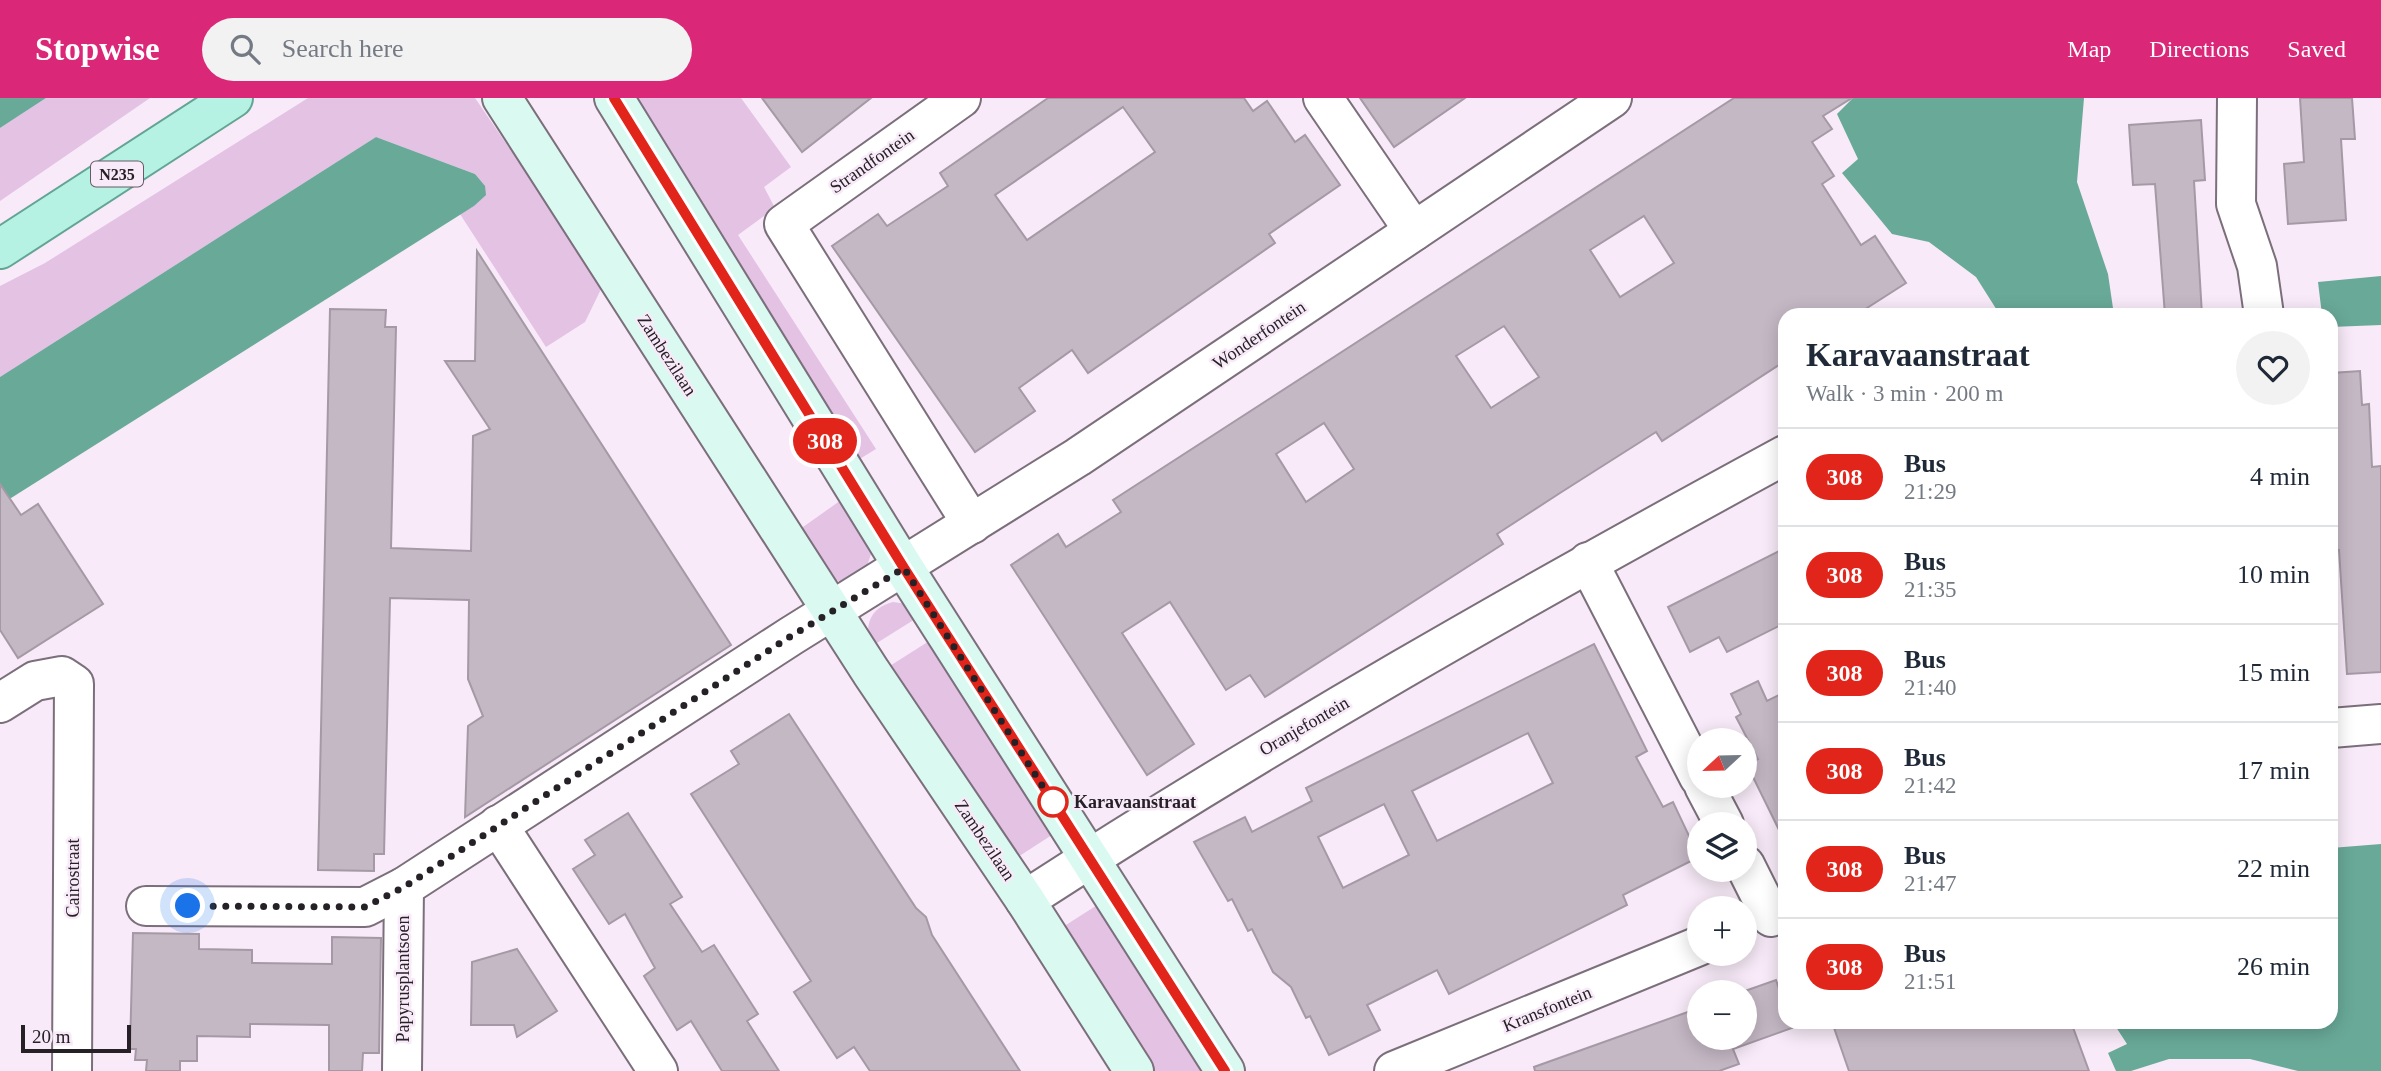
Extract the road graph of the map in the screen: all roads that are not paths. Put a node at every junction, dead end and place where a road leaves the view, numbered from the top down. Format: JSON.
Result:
{"nodes":[{"id":1,"x":233,"y":98,"type":"edge"},
{"id":2,"x":502,"y":98,"type":"edge"},
{"id":3,"x":614,"y":98,"type":"edge"},
{"id":4,"x":961,"y":98,"type":"edge"},
{"id":5,"x":1323,"y":98,"type":"edge"},
{"id":6,"x":1612,"y":98,"type":"edge"},
{"id":7,"x":2237,"y":98,"type":"edge"},
{"id":8,"x":1414,"y":230,"type":"junction"},
{"id":9,"x":0,"y":249,"type":"edge"},
{"id":10,"x":2263,"y":308,"type":"edge"},
{"id":11,"x":1778,"y":459,"type":"edge"},
{"id":12,"x":972,"y":524,"type":"junction"},
{"id":13,"x":1588,"y":562,"type":"junction"},
{"id":14,"x":904,"y":568,"type":"junction"},
{"id":15,"x":833,"y":611,"type":"junction"},
{"id":16,"x":0,"y":703,"type":"edge"},
{"id":17,"x":2381,"y":724,"type":"edge"},
{"id":18,"x":2338,"y":727,"type":"edge"},
{"id":19,"x":1687,"y":754,"type":"edge"},
{"id":20,"x":498,"y":825,"type":"junction"},
{"id":21,"x":1088,"y":859,"type":"junction"},
{"id":22,"x":1752,"y":882,"type":"edge"},
{"id":23,"x":404,"y":887,"type":"junction"},
{"id":24,"x":1025,"y":900,"type":"junction"},
{"id":25,"x":146,"y":906,"type":"dead end"},
{"id":26,"x":1767,"y":918,"type":"edge"},
{"id":27,"x":1687,"y":951,"type":"edge"},
{"id":28,"x":72,"y":1071,"type":"edge"},
{"id":29,"x":402,"y":1071,"type":"edge"},
{"id":30,"x":658,"y":1071,"type":"edge"},
{"id":31,"x":1134,"y":1071,"type":"edge"},
{"id":32,"x":1225,"y":1071,"type":"edge"},
{"id":33,"x":1394,"y":1071,"type":"edge"}],
"edges":[{"from":1,"to":9,"type":"main road","number":"N235"},
{"from":2,"to":15,"type":"street","name":"Zambezilaan"},
{"from":3,"to":14,"type":"street"},
{"from":4,"to":12,"type":"street","name":"Strandfontein"},
{"from":5,"to":8,"type":"street"},
{"from":6,"to":8,"type":"street","name":"Wonderfontein"},
{"from":7,"to":10,"type":"street"},
{"from":8,"to":12,"type":"street","name":"Wonderfontein"},
{"from":11,"to":13,"type":"street","name":"Oranjefontein"},
{"from":12,"to":14,"type":"street","name":"Wonderfontein"},
{"from":13,"to":19,"type":"street"},
{"from":13,"to":21,"type":"street","name":"Oranjefontein"},
{"from":14,"to":15,"type":"street"},
{"from":14,"to":21,"type":"street"},
{"from":15,"to":20,"type":"street"},
{"from":15,"to":24,"type":"street","name":"Zambezilaan"},
{"from":16,"to":28,"type":"street","name":"Cairostraat"},
{"from":17,"to":18,"type":"street"},
{"from":20,"to":23,"type":"street"},
{"from":20,"to":30,"type":"street"},
{"from":21,"to":24,"type":"street","name":"Oranjefontein"},
{"from":21,"to":32,"type":"street"},
{"from":22,"to":26,"type":"street"},
{"from":23,"to":25,"type":"street"},
{"from":23,"to":29,"type":"street","name":"Papyrusplantsoen"},
{"from":24,"to":31,"type":"street","name":"Zambezilaan"},
{"from":27,"to":33,"type":"street","name":"Kransfontein"}]}
